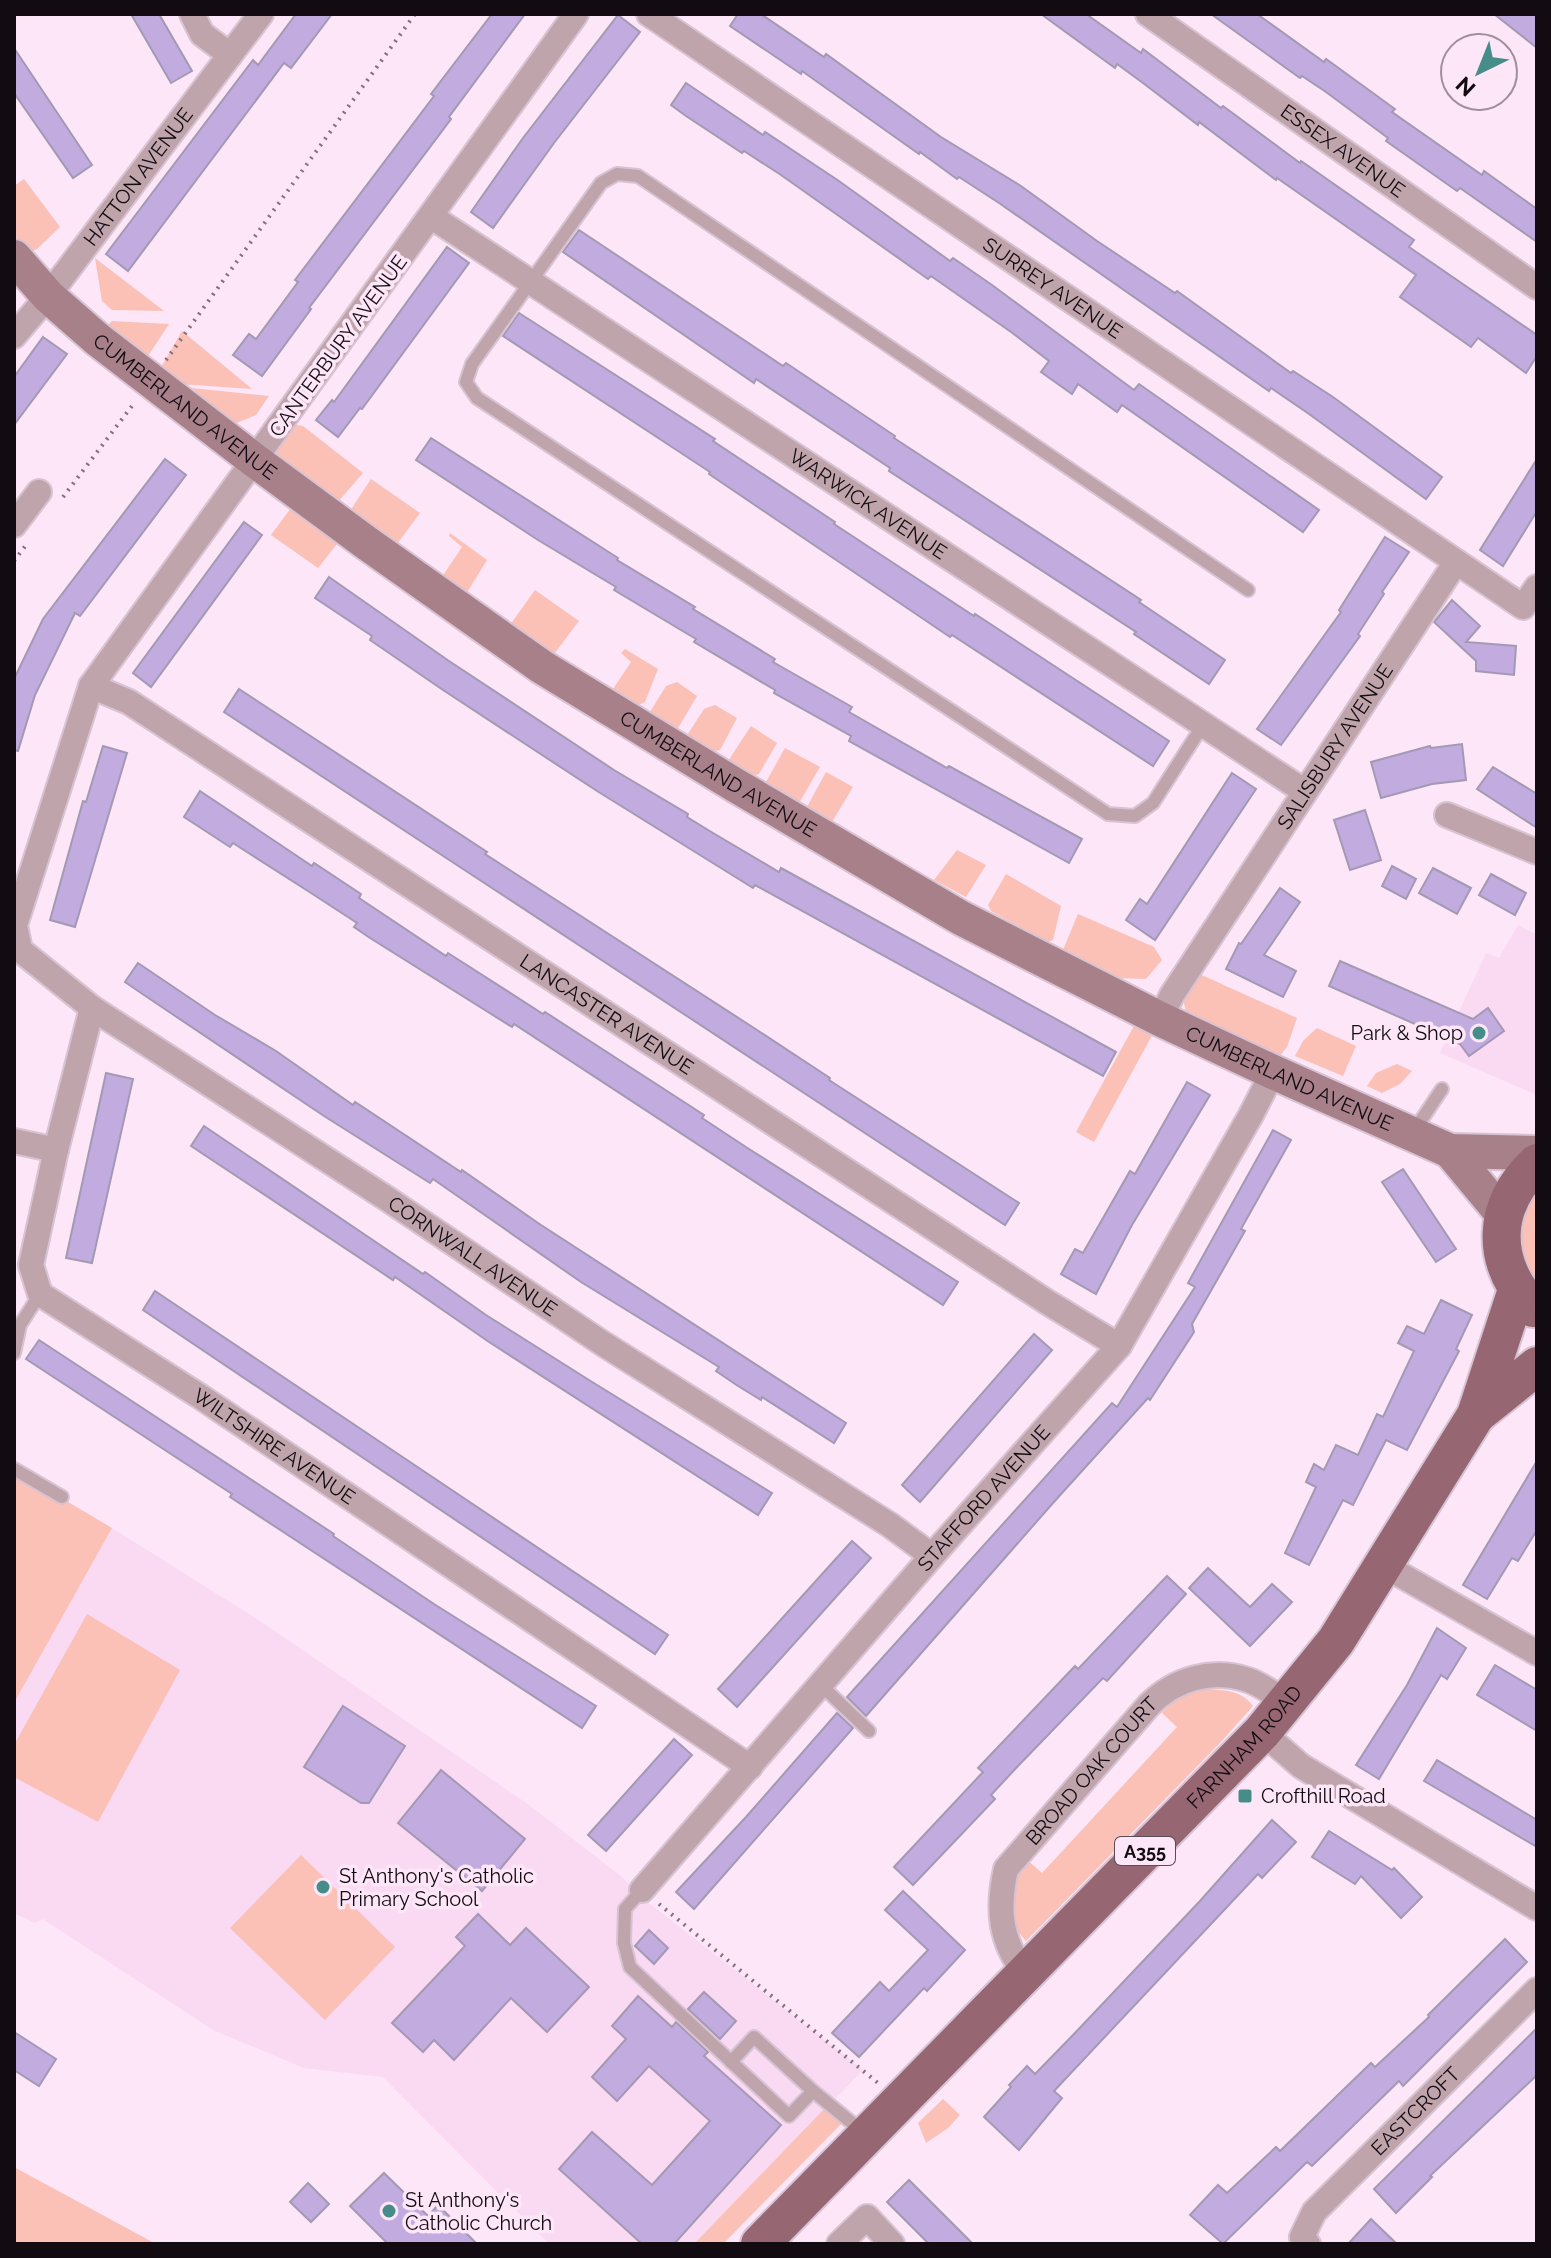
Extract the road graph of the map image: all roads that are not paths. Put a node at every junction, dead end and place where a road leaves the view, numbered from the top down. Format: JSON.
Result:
{"nodes":[{"id":1,"x":192,"y":14,"type":"edge"},
{"id":2,"x":261,"y":14,"type":"edge"},
{"id":3,"x":576,"y":14,"type":"edge"},
{"id":4,"x":649,"y":14,"type":"edge"},
{"id":5,"x":1148,"y":14,"type":"edge"},
{"id":6,"x":230,"y":55,"type":"junction"},
{"id":7,"x":432,"y":217,"type":"junction"},
{"id":8,"x":14,"y":257,"type":"edge"},
{"id":9,"x":530,"y":281,"type":"junction"},
{"id":10,"x":1537,"y":287,"type":"edge"},
{"id":11,"x":48,"y":296,"type":"junction"},
{"id":12,"x":14,"y":336,"type":"edge"},
{"id":13,"x":254,"y":460,"type":"junction"},
{"id":14,"x":50,"y":497,"type":"road end"},
{"id":15,"x":23,"y":531,"type":"edge"},
{"id":16,"x":1456,"y":562,"type":"junction"},
{"id":17,"x":1537,"y":587,"type":"edge"},
{"id":18,"x":1248,"y":590,"type":"dead end"},
{"id":19,"x":91,"y":686,"type":"junction"},
{"id":20,"x":1203,"y":725,"type":"junction"},
{"id":21,"x":1304,"y":791,"type":"junction"},
{"id":22,"x":1447,"y":815,"type":"dead end"},
{"id":23,"x":1537,"y":852,"type":"edge"},
{"id":24,"x":20,"y":950,"type":"joint"},
{"id":25,"x":92,"y":1008,"type":"junction"},
{"id":26,"x":1160,"y":1019,"type":"junction"},
{"id":27,"x":1273,"y":1072,"type":"junction"},
{"id":28,"x":1442,"y":1089,"type":"dead end"},
{"id":29,"x":1412,"y":1134,"type":"junction"},
{"id":30,"x":14,"y":1141,"type":"edge"},
{"id":31,"x":56,"y":1150,"type":"junction"},
{"id":32,"x":1450,"y":1151,"type":"junction"},
{"id":33,"x":1537,"y":1153,"type":"edge"},
{"id":34,"x":1537,"y":1163,"type":"edge"},
{"id":35,"x":1503,"y":1215,"type":"junction"},
{"id":36,"x":40,"y":1294,"type":"junction"},
{"id":37,"x":1527,"y":1301,"type":"edge"},
{"id":38,"x":1119,"y":1346,"type":"junction"},
{"id":39,"x":14,"y":1354,"type":"edge"},
{"id":40,"x":1537,"y":1366,"type":"edge"},
{"id":41,"x":1476,"y":1415,"type":"junction"},
{"id":42,"x":14,"y":1469,"type":"edge"},
{"id":43,"x":62,"y":1497,"type":"dead end"},
{"id":44,"x":932,"y":1556,"type":"junction"},
{"id":45,"x":1385,"y":1566,"type":"junction"},
{"id":46,"x":1537,"y":1653,"type":"edge"},
{"id":47,"x":821,"y":1685,"type":"junction"},
{"id":48,"x":1287,"y":1702,"type":"junction"},
{"id":49,"x":869,"y":1731,"type":"dead end"},
{"id":50,"x":1262,"y":1732,"type":"junction"},
{"id":51,"x":750,"y":1767,"type":"junction"},
{"id":52,"x":642,"y":1890,"type":"joint"},
{"id":53,"x":1537,"y":1908,"type":"edge"},
{"id":54,"x":1025,"y":1973,"type":"junction"},
{"id":55,"x":1537,"y":1990,"type":"edge"},
{"id":56,"x":731,"y":2062,"type":"junction"},
{"id":57,"x":813,"y":2091,"type":"junction"},
{"id":58,"x":866,"y":2134,"type":"junction"},
{"id":59,"x":1305,"y":2241,"type":"edge"},
{"id":60,"x":760,"y":2244,"type":"edge"},
{"id":61,"x":839,"y":2244,"type":"edge"},
{"id":62,"x":892,"y":2244,"type":"edge"}],
"edges":[{"from":1,"to":6,"type":"street"},
{"from":2,"to":6,"type":"street","name":"HATTON AVENUE"},
{"from":3,"to":7,"type":"street","name":"CANTERBURY AVENUE"},
{"from":4,"to":16,"type":"street","name":"SURREY AVENUE"},
{"from":5,"to":10,"type":"street","name":"ESSEX AVENUE"},
{"from":6,"to":11,"type":"street","name":"HATTON AVENUE"},
{"from":7,"to":9,"type":"street","name":"WARWICK AVENUE"},
{"from":7,"to":13,"type":"street","name":"CANTERBURY AVENUE"},
{"from":8,"to":11,"type":"street","name":"CUMBERLAND AVENUE"},
{"from":9,"to":18,"type":"lane"},
{"from":9,"to":20,"type":"street","name":"WARWICK AVENUE"},
{"from":9,"to":20,"type":"lane"},
{"from":11,"to":12,"type":"street","name":"HATTON AVENUE"},
{"from":11,"to":13,"type":"street","name":"CUMBERLAND AVENUE"},
{"from":13,"to":19,"type":"street","name":"CANTERBURY AVENUE"},
{"from":13,"to":26,"type":"street","name":"CUMBERLAND AVENUE"},
{"from":14,"to":15,"type":"street"},
{"from":16,"to":17,"type":"street"},
{"from":16,"to":21,"type":"street","name":"SALISBURY AVENUE"},
{"from":19,"to":24,"type":"street","name":"CANTERBURY AVENUE"},
{"from":19,"to":38,"type":"street","name":"LANCASTER AVENUE"},
{"from":20,"to":21,"type":"street","name":"WARWICK AVENUE"},
{"from":21,"to":26,"type":"street","name":"SALISBURY AVENUE"},
{"from":22,"to":23,"type":"street"},
{"from":24,"to":25,"type":"street","name":"CORNWALL AVENUE"},
{"from":25,"to":31,"type":"street"},
{"from":25,"to":44,"type":"street","name":"CORNWALL AVENUE"},
{"from":26,"to":27,"type":"street","name":"CUMBERLAND AVENUE"},
{"from":27,"to":29,"type":"street","name":"CUMBERLAND AVENUE"},
{"from":27,"to":38,"type":"street","name":"STAFFORD AVENUE"},
{"from":28,"to":29,"type":"lane"},
{"from":29,"to":32,"type":"street","name":"CUMBERLAND AVENUE"},
{"from":30,"to":31,"type":"street"},
{"from":31,"to":36,"type":"street"},
{"from":32,"to":33,"type":"street","name":"CUMBERLAND AVENUE"},
{"from":32,"to":35,"type":"street","name":"CUMBERLAND AVENUE"},
{"from":34,"to":35,"type":"main road","name":"FARNHAM ROAD","number":"A355"},
{"from":35,"to":37,"type":"main road","name":"FARNHAM ROAD","number":"A355"},
{"from":36,"to":39,"type":"lane"},
{"from":36,"to":51,"type":"street","name":"WILTSHIRE AVENUE"},
{"from":37,"to":41,"type":"main road","name":"FARNHAM ROAD","number":"A355"},
{"from":38,"to":44,"type":"street","name":"STAFFORD AVENUE"},
{"from":40,"to":41,"type":"main road","name":"FARNHAM ROAD","number":"A355"},
{"from":41,"to":45,"type":"main road","name":"FARNHAM ROAD","number":"A355"},
{"from":42,"to":43,"type":"lane"},
{"from":44,"to":47,"type":"street","name":"STAFFORD AVENUE"},
{"from":45,"to":46,"type":"street"},
{"from":45,"to":48,"type":"main road","name":"FARNHAM ROAD","number":"A355"},
{"from":47,"to":49,"type":"lane"},
{"from":47,"to":51,"type":"street","name":"STAFFORD AVENUE"},
{"from":48,"to":50,"type":"main road","name":"FARNHAM ROAD","number":"A355"},
{"from":48,"to":54,"type":"street","name":"BROAD OAK COURT"},
{"from":50,"to":53,"type":"street"},
{"from":50,"to":54,"type":"main road","name":"FARNHAM ROAD","number":"A355"},
{"from":51,"to":52,"type":"street","name":"STAFFORD AVENUE"},
{"from":52,"to":56,"type":"lane"},
{"from":54,"to":58,"type":"main road","name":"FARNHAM ROAD","number":"A355"},
{"from":55,"to":59,"type":"street","name":"EASTCROFT"},
{"from":56,"to":57,"type":"lane"},
{"from":56,"to":57,"type":"lane"},
{"from":57,"to":58,"type":"lane"},
{"from":58,"to":60,"type":"main road","name":"FARNHAM ROAD","number":"A355"},
{"from":61,"to":62,"type":"street"}]}
